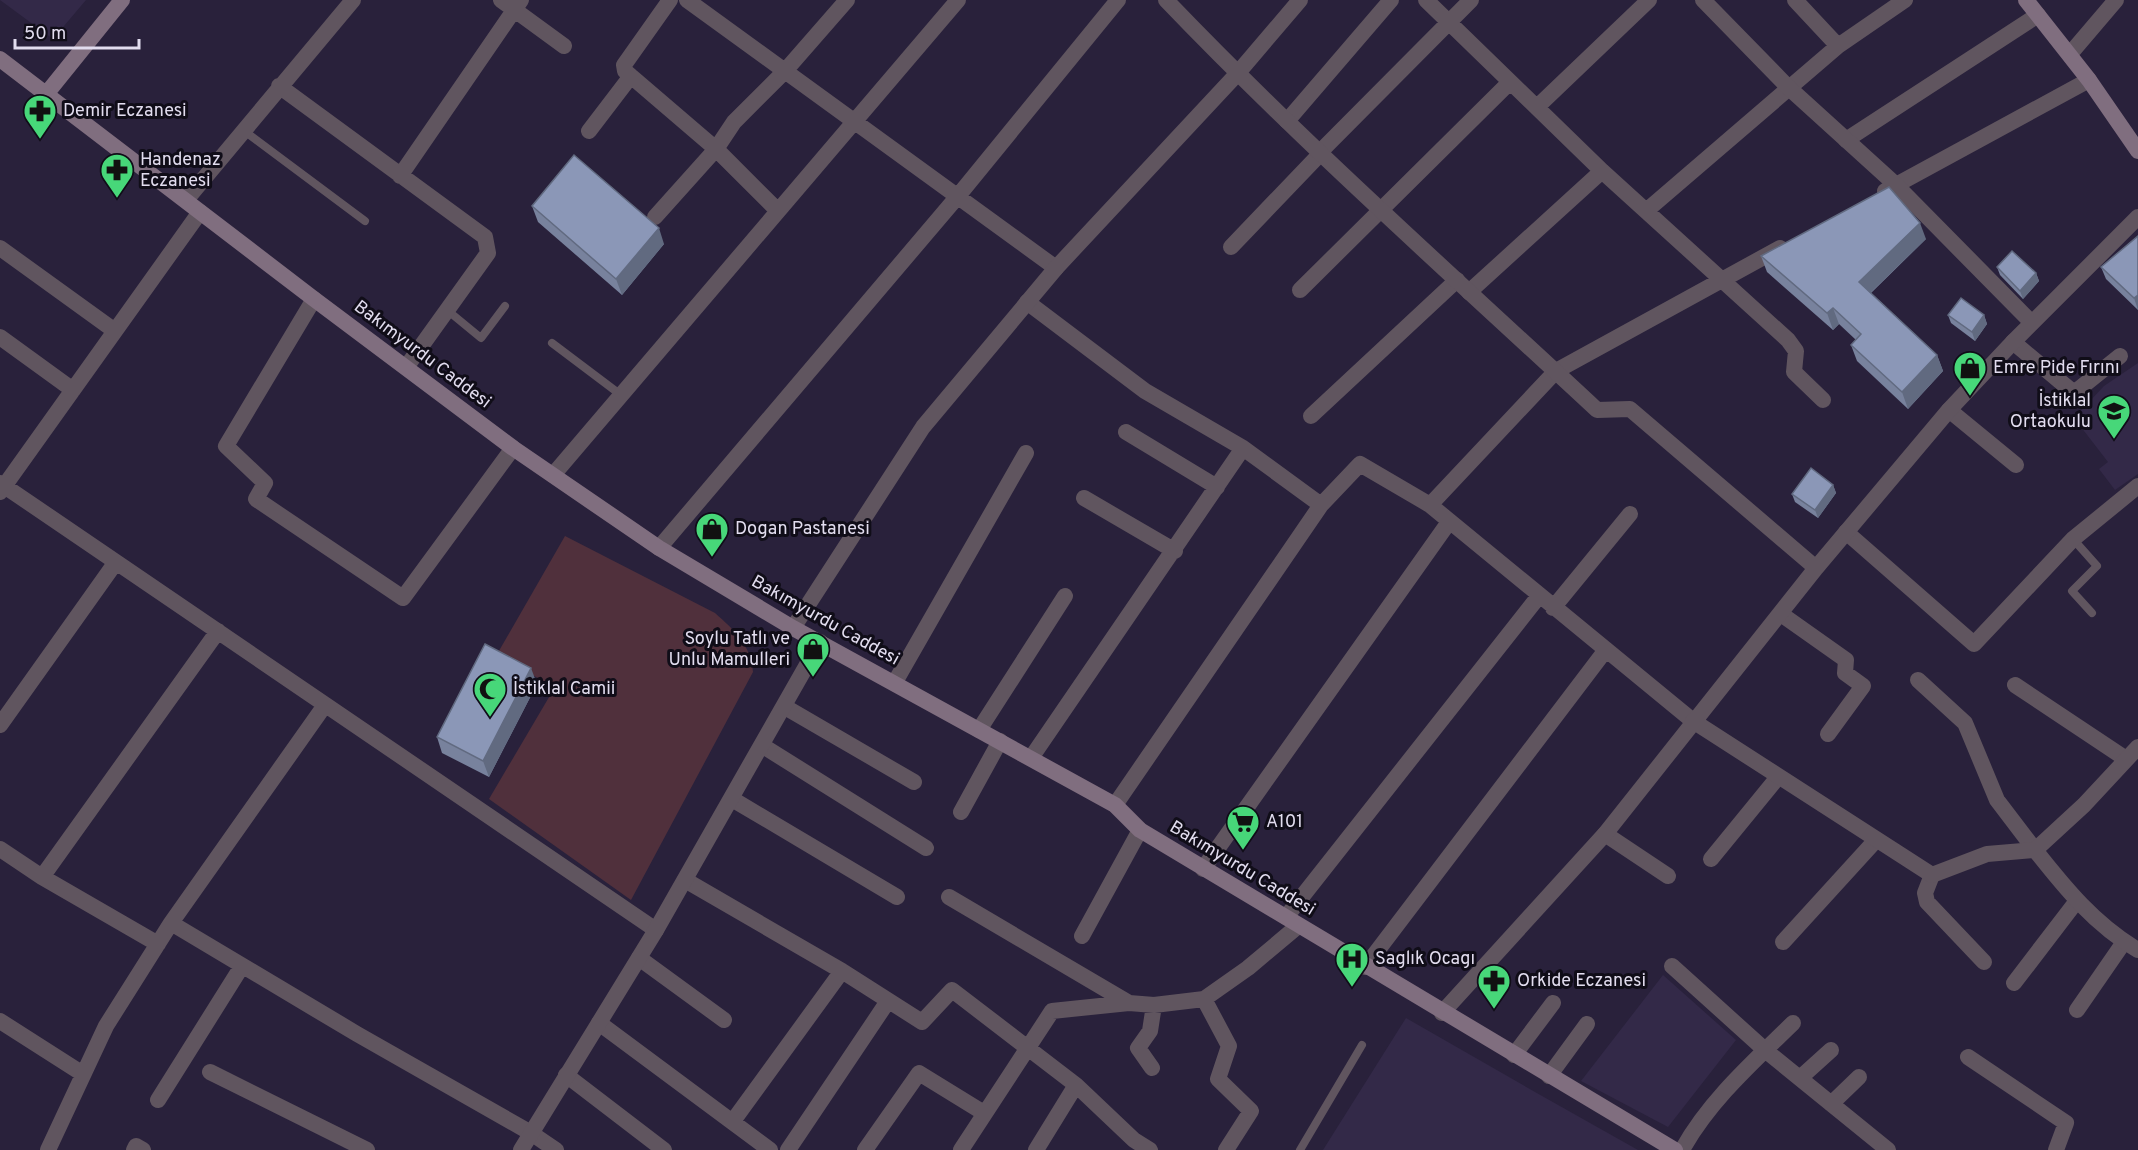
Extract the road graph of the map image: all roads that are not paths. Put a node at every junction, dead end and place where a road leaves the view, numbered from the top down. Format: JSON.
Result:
{"nodes":[{"id":1,"x":352,"y":0,"type":"edge"},
{"id":2,"x":501,"y":0,"type":"edge"},
{"id":3,"x":670,"y":0,"type":"edge"},
{"id":4,"x":687,"y":0,"type":"edge"},
{"id":5,"x":847,"y":0,"type":"edge"},
{"id":6,"x":958,"y":0,"type":"edge"},
{"id":7,"x":1118,"y":0,"type":"edge"},
{"id":8,"x":1166,"y":0,"type":"edge"},
{"id":9,"x":1300,"y":0,"type":"edge"},
{"id":10,"x":1391,"y":0,"type":"edge"},
{"id":11,"x":1426,"y":0,"type":"edge"},
{"id":12,"x":1471,"y":0,"type":"edge"},
{"id":13,"x":1648,"y":0,"type":"edge"},
{"id":14,"x":1703,"y":0,"type":"edge"},
{"id":15,"x":1795,"y":0,"type":"edge"},
{"id":16,"x":1905,"y":0,"type":"edge"},
{"id":17,"x":2026,"y":0,"type":"edge"},
{"id":18,"x":2116,"y":0,"type":"edge"},
{"id":19,"x":120,"y":1,"type":"edge"},
{"id":20,"x":518,"y":6,"type":"edge"},
{"id":21,"x":2038,"y":15,"type":"junction"},
{"id":22,"x":1449,"y":20,"type":"junction"},
{"id":23,"x":564,"y":46,"type":"dead end"},
{"id":24,"x":1838,"y":46,"type":"junction"},
{"id":25,"x":2070,"y":54,"type":"junction"},
{"id":26,"x":0,"y":59,"type":"edge"},
{"id":27,"x":785,"y":71,"type":"junction"},
{"id":28,"x":1237,"y":74,"type":"junction"},
{"id":29,"x":631,"y":76,"type":"junction"},
{"id":30,"x":2089,"y":80,"type":"junction"},
{"id":31,"x":1510,"y":82,"type":"junction"},
{"id":32,"x":279,"y":86,"type":"junction"},
{"id":33,"x":1788,"y":87,"type":"junction"},
{"id":34,"x":47,"y":93,"type":"junction"},
{"id":35,"x":1537,"y":107,"type":"junction"},
{"id":36,"x":854,"y":121,"type":"junction"},
{"id":37,"x":1287,"y":121,"type":"junction"},
{"id":38,"x":243,"y":130,"type":"junction"},
{"id":39,"x":589,"y":130,"type":"dead end"},
{"id":40,"x":1846,"y":140,"type":"junction"},
{"id":41,"x":716,"y":148,"type":"junction"},
{"id":42,"x":2138,"y":151,"type":"edge"},
{"id":43,"x":1321,"y":153,"type":"junction"},
{"id":44,"x":1602,"y":171,"type":"junction"},
{"id":45,"x":400,"y":176,"type":"junction"},
{"id":46,"x":1896,"y":185,"type":"junction"},
{"id":47,"x":958,"y":196,"type":"junction"},
{"id":48,"x":1875,"y":196,"type":"edge"},
{"id":49,"x":186,"y":200,"type":"junction"},
{"id":50,"x":777,"y":210,"type":"junction"},
{"id":51,"x":1380,"y":210,"type":"junction"},
{"id":52,"x":1646,"y":211,"type":"junction"},
{"id":53,"x":200,"y":212,"type":"junction"},
{"id":54,"x":655,"y":217,"type":"dead end"},
{"id":55,"x":2138,"y":217,"type":"edge"},
{"id":56,"x":365,"y":221,"type":"dead end"},
{"id":57,"x":1793,"y":241,"type":"edge"},
{"id":58,"x":1231,"y":247,"type":"dead end"},
{"id":59,"x":0,"y":248,"type":"edge"},
{"id":60,"x":1056,"y":268,"type":"junction"},
{"id":61,"x":1721,"y":279,"type":"junction"},
{"id":62,"x":1463,"y":286,"type":"junction"},
{"id":63,"x":1300,"y":290,"type":"dead end"},
{"id":64,"x":314,"y":299,"type":"junction"},
{"id":65,"x":1028,"y":302,"type":"junction"},
{"id":66,"x":505,"y":306,"type":"dead end"},
{"id":67,"x":447,"y":310,"type":"junction"},
{"id":68,"x":2032,"y":323,"type":"junction"},
{"id":69,"x":115,"y":331,"type":"junction"},
{"id":70,"x":0,"y":337,"type":"edge"},
{"id":71,"x":2013,"y":342,"type":"junction"},
{"id":72,"x":552,"y":343,"type":"dead end"},
{"id":73,"x":2120,"y":356,"type":"dead end"},
{"id":74,"x":407,"y":366,"type":"junction"},
{"id":75,"x":1556,"y":371,"type":"junction"},
{"id":76,"x":73,"y":390,"type":"junction"},
{"id":77,"x":621,"y":395,"type":"junction"},
{"id":78,"x":1823,"y":400,"type":"dead end"},
{"id":79,"x":1949,"y":410,"type":"junction"},
{"id":80,"x":1311,"y":416,"type":"dead end"},
{"id":81,"x":1126,"y":432,"type":"dead end"},
{"id":82,"x":513,"y":448,"type":"junction"},
{"id":83,"x":1243,"y":448,"type":"junction"},
{"id":84,"x":1026,"y":453,"type":"dead end"},
{"id":85,"x":2016,"y":465,"type":"dead end"},
{"id":86,"x":553,"y":475,"type":"junction"},
{"id":87,"x":2138,"y":486,"type":"edge"},
{"id":88,"x":1,"y":487,"type":"edge"},
{"id":89,"x":1217,"y":487,"type":"junction"},
{"id":90,"x":1084,"y":498,"type":"dead end"},
{"id":91,"x":1321,"y":505,"type":"junction"},
{"id":92,"x":1430,"y":506,"type":"junction"},
{"id":93,"x":1630,"y":514,"type":"dead end"},
{"id":94,"x":1449,"y":522,"type":"junction"},
{"id":95,"x":1846,"y":532,"type":"junction"},
{"id":96,"x":2073,"y":538,"type":"junction"},
{"id":97,"x":659,"y":548,"type":"junction"},
{"id":98,"x":1175,"y":551,"type":"junction"},
{"id":99,"x":116,"y":562,"type":"junction"},
{"id":100,"x":1816,"y":568,"type":"junction"},
{"id":101,"x":1065,"y":596,"type":"dead end"},
{"id":102,"x":1539,"y":596,"type":"junction"},
{"id":103,"x":1553,"y":608,"type":"junction"},
{"id":104,"x":2092,"y":613,"type":"dead end"},
{"id":105,"x":1781,"y":614,"type":"junction"},
{"id":106,"x":793,"y":628,"type":"junction"},
{"id":107,"x":218,"y":631,"type":"junction"},
{"id":108,"x":820,"y":642,"type":"junction"},
{"id":109,"x":1605,"y":651,"type":"junction"},
{"id":110,"x":1918,"y":680,"type":"dead end"},
{"id":111,"x":895,"y":682,"type":"junction"},
{"id":112,"x":2014,"y":685,"type":"dead end"},
{"id":113,"x":325,"y":705,"type":"junction"},
{"id":114,"x":785,"y":707,"type":"junction"},
{"id":115,"x":1693,"y":721,"type":"junction"},
{"id":116,"x":0,"y":725,"type":"edge"},
{"id":117,"x":979,"y":730,"type":"junction"},
{"id":118,"x":1828,"y":734,"type":"dead end"},
{"id":119,"x":1000,"y":741,"type":"junction"},
{"id":120,"x":763,"y":746,"type":"junction"},
{"id":121,"x":2138,"y":747,"type":"edge"},
{"id":122,"x":1031,"y":758,"type":"junction"},
{"id":123,"x":2126,"y":759,"type":"junction"},
{"id":124,"x":1778,"y":777,"type":"junction"},
{"id":125,"x":914,"y":782,"type":"dead end"},
{"id":126,"x":732,"y":799,"type":"junction"},
{"id":127,"x":1115,"y":805,"type":"junction"},
{"id":128,"x":961,"y":812,"type":"dead end"},
{"id":129,"x":1140,"y":830,"type":"junction"},
{"id":130,"x":1605,"y":834,"type":"junction"},
{"id":131,"x":1876,"y":840,"type":"junction"},
{"id":132,"x":926,"y":848,"type":"dead end"},
{"id":133,"x":0,"y":849,"type":"edge"},
{"id":134,"x":2035,"y":850,"type":"junction"},
{"id":135,"x":1711,"y":859,"type":"dead end"},
{"id":136,"x":1203,"y":869,"type":"junction"},
{"id":137,"x":1932,"y":875,"type":"junction"},
{"id":138,"x":1668,"y":876,"type":"dead end"},
{"id":139,"x":42,"y":877,"type":"junction"},
{"id":140,"x":685,"y":880,"type":"junction"},
{"id":141,"x":897,"y":897,"type":"dead end"},
{"id":142,"x":949,"y":897,"type":"dead end"},
{"id":143,"x":2076,"y":902,"type":"junction"},
{"id":144,"x":1292,"y":921,"type":"junction"},
{"id":145,"x":171,"y":923,"type":"junction"},
{"id":146,"x":656,"y":930,"type":"junction"},
{"id":147,"x":1082,"y":936,"type":"dead end"},
{"id":148,"x":1783,"y":942,"type":"dead end"},
{"id":149,"x":158,"y":944,"type":"junction"},
{"id":150,"x":2131,"y":946,"type":"edge"},
{"id":151,"x":639,"y":958,"type":"junction"},
{"id":152,"x":1984,"y":962,"type":"dead end"},
{"id":153,"x":242,"y":966,"type":"junction"},
{"id":154,"x":1672,"y":966,"type":"dead end"},
{"id":155,"x":1365,"y":967,"type":"junction"},
{"id":156,"x":842,"y":971,"type":"junction"},
{"id":157,"x":2014,"y":983,"type":"dead end"},
{"id":158,"x":1204,"y":999,"type":"junction"},
{"id":159,"x":888,"y":1001,"type":"junction"},
{"id":160,"x":1553,"y":1003,"type":"dead end"},
{"id":161,"x":1129,"y":1004,"type":"junction"},
{"id":162,"x":1154,"y":1005,"type":"junction"},
{"id":163,"x":2077,"y":1010,"type":"dead end"},
{"id":164,"x":1442,"y":1013,"type":"junction"},
{"id":165,"x":724,"y":1020,"type":"dead end"},
{"id":166,"x":0,"y":1021,"type":"edge"},
{"id":167,"x":598,"y":1023,"type":"junction"},
{"id":168,"x":1793,"y":1023,"type":"dead end"},
{"id":169,"x":1587,"y":1024,"type":"dead end"},
{"id":170,"x":1362,"y":1045,"type":"dead end"},
{"id":171,"x":1027,"y":1047,"type":"junction"},
{"id":172,"x":1764,"y":1050,"type":"junction"},
{"id":173,"x":1831,"y":1050,"type":"dead end"},
{"id":174,"x":1514,"y":1055,"type":"junction"},
{"id":175,"x":1968,"y":1057,"type":"dead end"},
{"id":176,"x":1152,"y":1068,"type":"dead end"},
{"id":177,"x":210,"y":1072,"type":"dead end"},
{"id":178,"x":83,"y":1074,"type":"junction"},
{"id":179,"x":566,"y":1075,"type":"junction"},
{"id":180,"x":1549,"y":1076,"type":"junction"},
{"id":181,"x":1859,"y":1077,"type":"dead end"},
{"id":182,"x":1800,"y":1078,"type":"junction"},
{"id":183,"x":1076,"y":1085,"type":"junction"},
{"id":184,"x":158,"y":1100,"type":"dead end"},
{"id":185,"x":1831,"y":1104,"type":"junction"},
{"id":186,"x":984,"y":1113,"type":"junction"},
{"id":187,"x":733,"y":1121,"type":"junction"},
{"id":188,"x":531,"y":1133,"type":"junction"},
{"id":189,"x":1131,"y":1145,"type":"edge"},
{"id":190,"x":48,"y":1150,"type":"edge"},
{"id":191,"x":134,"y":1150,"type":"edge"},
{"id":192,"x":143,"y":1150,"type":"edge"},
{"id":193,"x":367,"y":1150,"type":"edge"},
{"id":194,"x":521,"y":1150,"type":"edge"},
{"id":195,"x":556,"y":1150,"type":"edge"},
{"id":196,"x":664,"y":1150,"type":"edge"},
{"id":197,"x":770,"y":1150,"type":"edge"},
{"id":198,"x":788,"y":1150,"type":"edge"},
{"id":199,"x":865,"y":1150,"type":"edge"},
{"id":200,"x":961,"y":1150,"type":"edge"},
{"id":201,"x":1036,"y":1150,"type":"edge"},
{"id":202,"x":1150,"y":1150,"type":"edge"},
{"id":203,"x":1226,"y":1150,"type":"edge"},
{"id":204,"x":1300,"y":1150,"type":"edge"},
{"id":205,"x":1675,"y":1150,"type":"edge"},
{"id":206,"x":1682,"y":1150,"type":"edge"},
{"id":207,"x":1888,"y":1150,"type":"edge"},
{"id":208,"x":2056,"y":1150,"type":"edge"}],
"edges":[{"from":1,"to":32,"type":"street"},
{"from":2,"to":20,"type":"street"},
{"from":3,"to":29,"type":"street"},
{"from":4,"to":27,"type":"street"},
{"from":5,"to":27,"type":"street"},
{"from":6,"to":36,"type":"street"},
{"from":7,"to":47,"type":"street"},
{"from":8,"to":28,"type":"street"},
{"from":9,"to":28,"type":"street"},
{"from":10,"to":37,"type":"street"},
{"from":11,"to":22,"type":"street"},
{"from":12,"to":22,"type":"street"},
{"from":13,"to":35,"type":"street"},
{"from":14,"to":33,"type":"street"},
{"from":15,"to":24,"type":"street"},
{"from":16,"to":24,"type":"street"},
{"from":17,"to":21,"type":"main road"},
{"from":18,"to":25,"type":"street"},
{"from":19,"to":34,"type":"main road"},
{"from":20,"to":23,"type":"street"},
{"from":20,"to":45,"type":"street"},
{"from":21,"to":25,"type":"main road"},
{"from":21,"to":40,"type":"street"},
{"from":22,"to":31,"type":"street"},
{"from":22,"to":43,"type":"street"},
{"from":24,"to":33,"type":"street"},
{"from":25,"to":30,"type":"main road"},
{"from":26,"to":34,"type":"main road","name":"Bakımyurdu Caddesi"},
{"from":27,"to":36,"type":"street"},
{"from":27,"to":41,"type":"street"},
{"from":28,"to":37,"type":"street"},
{"from":28,"to":60,"type":"street"},
{"from":29,"to":39,"type":"street"},
{"from":29,"to":41,"type":"street"},
{"from":30,"to":42,"type":"main road"},
{"from":30,"to":46,"type":"street"},
{"from":31,"to":35,"type":"street"},
{"from":31,"to":51,"type":"street"},
{"from":32,"to":38,"type":"street"},
{"from":32,"to":45,"type":"street"},
{"from":33,"to":40,"type":"street"},
{"from":33,"to":52,"type":"street"},
{"from":34,"to":49,"type":"main road","name":"Bakımyurdu Caddesi"},
{"from":35,"to":44,"type":"street"},
{"from":36,"to":47,"type":"street"},
{"from":36,"to":50,"type":"street"},
{"from":37,"to":43,"type":"street"},
{"from":38,"to":49,"type":"street"},
{"from":38,"to":56,"type":"lane"},
{"from":40,"to":46,"type":"street"},
{"from":41,"to":50,"type":"street"},
{"from":41,"to":54,"type":"street"},
{"from":43,"to":51,"type":"street"},
{"from":43,"to":58,"type":"street"},
{"from":44,"to":52,"type":"street"},
{"from":44,"to":62,"type":"street"},
{"from":45,"to":67,"type":"street"},
{"from":46,"to":48,"type":"street"},
{"from":46,"to":68,"type":"street"},
{"from":47,"to":60,"type":"street"},
{"from":47,"to":97,"type":"street"},
{"from":49,"to":53,"type":"main road","name":"Bakımyurdu Caddesi"},
{"from":50,"to":77,"type":"street"},
{"from":51,"to":62,"type":"street"},
{"from":51,"to":63,"type":"street"},
{"from":52,"to":61,"type":"street"},
{"from":53,"to":64,"type":"main road","name":"Bakımyurdu Caddesi"},
{"from":53,"to":69,"type":"street"},
{"from":55,"to":68,"type":"street"},
{"from":57,"to":61,"type":"street"},
{"from":59,"to":69,"type":"street"},
{"from":60,"to":65,"type":"street"},
{"from":61,"to":75,"type":"street"},
{"from":61,"to":78,"type":"street"},
{"from":62,"to":75,"type":"street"},
{"from":62,"to":80,"type":"street"},
{"from":64,"to":74,"type":"main road","name":"Bakımyurdu Caddesi"},
{"from":64,"to":82,"type":"street"},
{"from":65,"to":83,"type":"street"},
{"from":65,"to":106,"type":"street"},
{"from":66,"to":67,"type":"lane"},
{"from":67,"to":74,"type":"street"},
{"from":68,"to":71,"type":"street"},
{"from":69,"to":76,"type":"street"},
{"from":70,"to":76,"type":"street"},
{"from":71,"to":73,"type":"street"},
{"from":71,"to":79,"type":"street"},
{"from":72,"to":77,"type":"lane"},
{"from":74,"to":82,"type":"main road","name":"Bakımyurdu Caddesi"},
{"from":75,"to":92,"type":"street"},
{"from":75,"to":100,"type":"street"},
{"from":76,"to":88,"type":"street"},
{"from":77,"to":86,"type":"street"},
{"from":79,"to":85,"type":"street"},
{"from":79,"to":95,"type":"street"},
{"from":81,"to":89,"type":"street"},
{"from":82,"to":86,"type":"main road","name":"Bakımyurdu Caddesi"},
{"from":83,"to":89,"type":"street"},
{"from":83,"to":91,"type":"street"},
{"from":84,"to":111,"type":"street"},
{"from":86,"to":97,"type":"main road","name":"Bakımyurdu Caddesi"},
{"from":87,"to":96,"type":"street"},
{"from":88,"to":99,"type":"street"},
{"from":89,"to":98,"type":"street"},
{"from":90,"to":98,"type":"street"},
{"from":91,"to":92,"type":"street"},
{"from":91,"to":127,"type":"street"},
{"from":92,"to":94,"type":"street"},
{"from":93,"to":103,"type":"street"},
{"from":94,"to":102,"type":"street"},
{"from":94,"to":136,"type":"street"},
{"from":95,"to":96,"type":"street"},
{"from":95,"to":100,"type":"street"},
{"from":96,"to":104,"type":"lane"},
{"from":97,"to":106,"type":"main road","name":"Bakımyurdu Caddesi"},
{"from":98,"to":122,"type":"street"},
{"from":99,"to":107,"type":"street"},
{"from":99,"to":116,"type":"street"},
{"from":100,"to":105,"type":"street"},
{"from":101,"to":117,"type":"street"},
{"from":102,"to":103,"type":"street"},
{"from":102,"to":144,"type":"street"},
{"from":103,"to":109,"type":"street"},
{"from":105,"to":115,"type":"street"},
{"from":105,"to":118,"type":"street"},
{"from":106,"to":108,"type":"main road","name":"Bakımyurdu Caddesi"},
{"from":107,"to":113,"type":"street"},
{"from":107,"to":139,"type":"street"},
{"from":108,"to":111,"type":"main road","name":"Bakımyurdu Caddesi"},
{"from":108,"to":114,"type":"street"},
{"from":109,"to":115,"type":"street"},
{"from":109,"to":155,"type":"street"},
{"from":110,"to":134,"type":"street"},
{"from":111,"to":117,"type":"main road","name":"Bakımyurdu Caddesi"},
{"from":112,"to":123,"type":"street"},
{"from":113,"to":145,"type":"street"},
{"from":113,"to":146,"type":"street"},
{"from":114,"to":120,"type":"street"},
{"from":114,"to":125,"type":"street"},
{"from":115,"to":124,"type":"street"},
{"from":115,"to":130,"type":"street"},
{"from":117,"to":119,"type":"main road","name":"Bakımyurdu Caddesi"},
{"from":119,"to":122,"type":"main road","name":"Bakımyurdu Caddesi"},
{"from":119,"to":128,"type":"street"},
{"from":120,"to":126,"type":"street"},
{"from":120,"to":132,"type":"street"},
{"from":121,"to":123,"type":"street"},
{"from":122,"to":127,"type":"main road","name":"Bakımyurdu Caddesi"},
{"from":123,"to":134,"type":"street"},
{"from":124,"to":131,"type":"street"},
{"from":124,"to":135,"type":"street"},
{"from":126,"to":140,"type":"street"},
{"from":126,"to":141,"type":"street"},
{"from":127,"to":129,"type":"main road","name":"Bakımyurdu Caddesi"},
{"from":129,"to":136,"type":"main road","name":"Bakımyurdu Caddesi"},
{"from":129,"to":147,"type":"street"},
{"from":130,"to":138,"type":"street"},
{"from":130,"to":164,"type":"street"},
{"from":131,"to":137,"type":"street"},
{"from":131,"to":148,"type":"street"},
{"from":133,"to":139,"type":"street"},
{"from":134,"to":137,"type":"street"},
{"from":134,"to":143,"type":"street"},
{"from":136,"to":144,"type":"main road","name":"Bakımyurdu Caddesi"},
{"from":137,"to":152,"type":"street"},
{"from":139,"to":149,"type":"street"},
{"from":140,"to":146,"type":"street"},
{"from":140,"to":156,"type":"street"},
{"from":142,"to":161,"type":"street"},
{"from":143,"to":150,"type":"street"},
{"from":143,"to":157,"type":"street"},
{"from":144,"to":155,"type":"main road","name":"Bakımyurdu Caddesi"},
{"from":144,"to":158,"type":"street"},
{"from":145,"to":149,"type":"street"},
{"from":145,"to":153,"type":"street"},
{"from":146,"to":151,"type":"street"},
{"from":149,"to":178,"type":"street"},
{"from":150,"to":163,"type":"street"},
{"from":151,"to":165,"type":"street"},
{"from":151,"to":167,"type":"street"},
{"from":153,"to":184,"type":"street"},
{"from":153,"to":188,"type":"street"},
{"from":154,"to":172,"type":"street"},
{"from":155,"to":164,"type":"main road","name":"Bakımyurdu Caddesi"},
{"from":156,"to":159,"type":"street"},
{"from":156,"to":187,"type":"street"},
{"from":158,"to":162,"type":"street"},
{"from":158,"to":203,"type":"street"},
{"from":159,"to":171,"type":"street"},
{"from":159,"to":198,"type":"street"},
{"from":160,"to":174,"type":"street"},
{"from":161,"to":162,"type":"street"},
{"from":161,"to":171,"type":"street"},
{"from":162,"to":176,"type":"street"},
{"from":164,"to":174,"type":"main road","name":"Bakımyurdu Caddesi"},
{"from":166,"to":178,"type":"street"},
{"from":167,"to":179,"type":"street"},
{"from":167,"to":187,"type":"street"},
{"from":168,"to":172,"type":"street"},
{"from":169,"to":180,"type":"street"},
{"from":170,"to":204,"type":"lane"},
{"from":171,"to":183,"type":"street"},
{"from":171,"to":186,"type":"street"},
{"from":172,"to":182,"type":"street"},
{"from":172,"to":206,"type":"street"},
{"from":173,"to":182,"type":"street"},
{"from":174,"to":180,"type":"main road","name":"Bakımyurdu Caddesi"},
{"from":175,"to":208,"type":"street"},
{"from":177,"to":193,"type":"street"},
{"from":178,"to":190,"type":"street"},
{"from":179,"to":188,"type":"street"},
{"from":179,"to":196,"type":"street"},
{"from":180,"to":205,"type":"main road","name":"Bakımyurdu Caddesi"},
{"from":181,"to":185,"type":"street"},
{"from":182,"to":185,"type":"street"},
{"from":183,"to":189,"type":"street"},
{"from":183,"to":201,"type":"street"},
{"from":185,"to":207,"type":"street"},
{"from":186,"to":199,"type":"street"},
{"from":186,"to":200,"type":"street"},
{"from":187,"to":197,"type":"street"},
{"from":188,"to":194,"type":"street"},
{"from":188,"to":195,"type":"street"},
{"from":189,"to":202,"type":"street"},
{"from":191,"to":192,"type":"street"}]}
